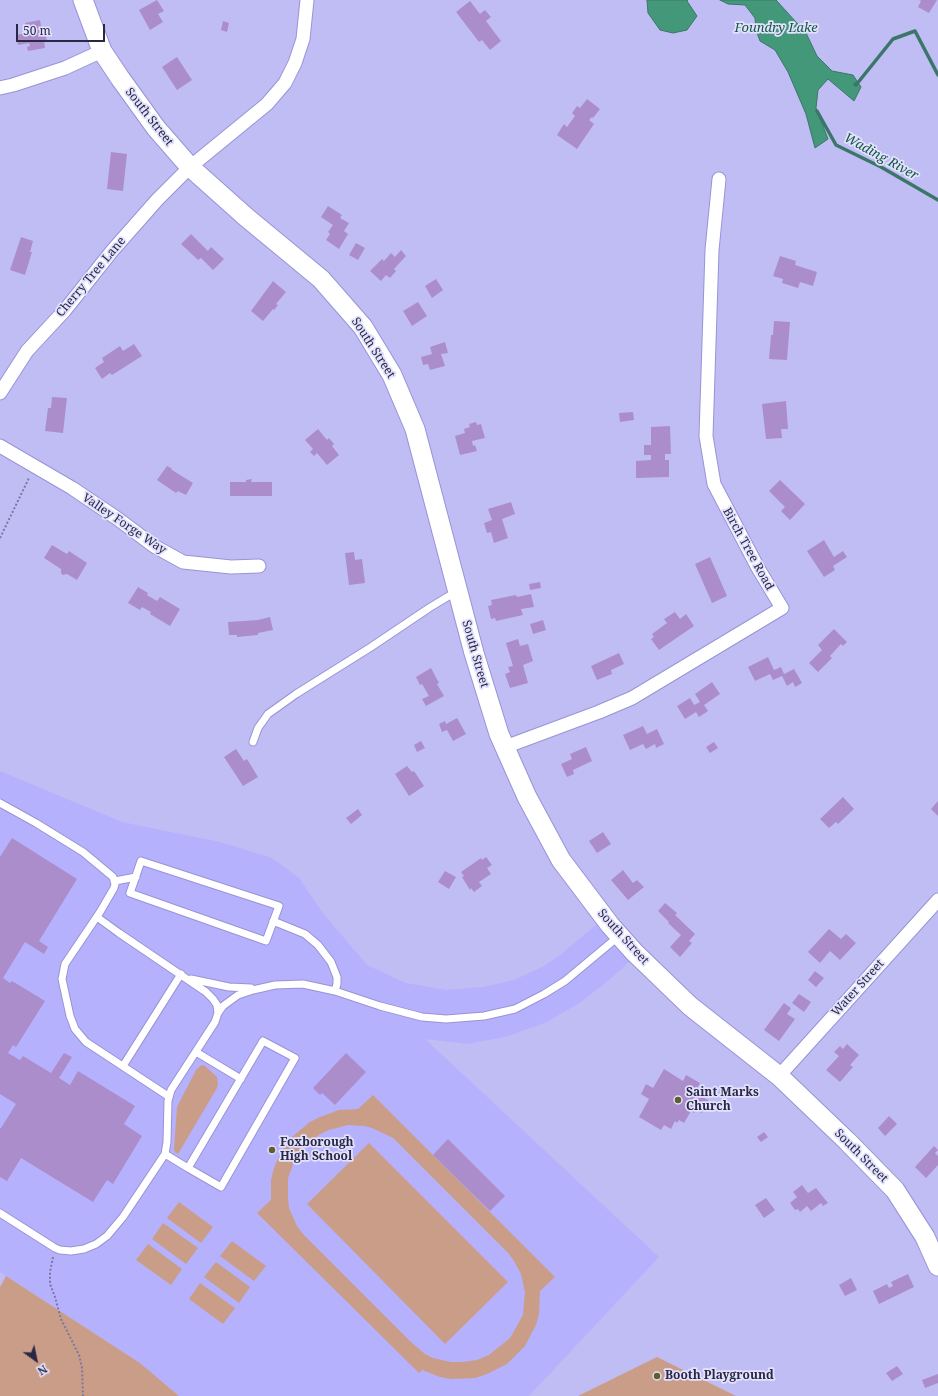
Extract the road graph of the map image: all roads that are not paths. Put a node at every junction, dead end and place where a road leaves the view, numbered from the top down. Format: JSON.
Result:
{"nodes":[{"id":1,"x":83,"y":0,"type":"edge"},
{"id":2,"x":307,"y":0,"type":"edge"},
{"id":3,"x":102,"y":51,"type":"junction"},
{"id":4,"x":0,"y":88,"type":"edge"},
{"id":5,"x":190,"y":167,"type":"junction"},
{"id":6,"x":719,"y":179,"type":"dead end"},
{"id":7,"x":0,"y":393,"type":"edge"},
{"id":8,"x":0,"y":446,"type":"edge"},
{"id":9,"x":259,"y":566,"type":"dead end"},
{"id":10,"x":458,"y":591,"type":"junction"},
{"id":11,"x":253,"y":742,"type":"dead end"},
{"id":12,"x":505,"y":747,"type":"junction"},
{"id":13,"x":0,"y":804,"type":"edge"},
{"id":14,"x":136,"y":877,"type":"junction"},
{"id":15,"x":115,"y":881,"type":"junction"},
{"id":16,"x":938,"y":900,"type":"edge"},
{"id":17,"x":97,"y":917,"type":"junction"},
{"id":18,"x":273,"y":921,"type":"junction"},
{"id":19,"x":619,"y":936,"type":"junction"},
{"id":20,"x":181,"y":974,"type":"junction"},
{"id":21,"x":188,"y":978,"type":"junction"},
{"id":22,"x":260,"y":988,"type":"junction"},
{"id":23,"x":335,"y":991,"type":"junction"},
{"id":24,"x":218,"y":1013,"type":"junction"},
{"id":25,"x":196,"y":1052,"type":"junction"},
{"id":26,"x":123,"y":1066,"type":"junction"},
{"id":27,"x":779,"y":1076,"type":"junction"},
{"id":28,"x":241,"y":1079,"type":"junction"},
{"id":29,"x":168,"y":1096,"type":"junction"},
{"id":30,"x":165,"y":1154,"type":"junction"},
{"id":31,"x":188,"y":1168,"type":"junction"},
{"id":32,"x":0,"y":1213,"type":"edge"},
{"id":33,"x":938,"y":1266,"type":"edge"}],
"edges":[{"from":1,"to":3,"type":"main road","name":"South Street"},
{"from":2,"to":5,"type":"street","name":"Cherry Tree Lane"},
{"from":3,"to":4,"type":"street"},
{"from":3,"to":5,"type":"main road","name":"South Street"},
{"from":5,"to":7,"type":"street","name":"Cherry Tree Lane"},
{"from":5,"to":10,"type":"main road","name":"South Street"},
{"from":6,"to":12,"type":"street","name":"Birch Tree Road"},
{"from":8,"to":9,"type":"street","name":"Valley Forge Way"},
{"from":10,"to":11,"type":"lane"},
{"from":10,"to":12,"type":"main road","name":"South Street"},
{"from":12,"to":19,"type":"main road","name":"South Street"},
{"from":13,"to":15,"type":"lane"},
{"from":14,"to":15,"type":"lane"},
{"from":14,"to":18,"type":"lane"},
{"from":14,"to":18,"type":"lane"},
{"from":15,"to":17,"type":"lane"},
{"from":16,"to":27,"type":"street","name":"Water Street"},
{"from":17,"to":20,"type":"lane"},
{"from":17,"to":26,"type":"lane"},
{"from":18,"to":23,"type":"lane"},
{"from":19,"to":23,"type":"lane"},
{"from":19,"to":27,"type":"main road","name":"South Street"},
{"from":20,"to":21,"type":"lane"},
{"from":20,"to":26,"type":"lane"},
{"from":21,"to":22,"type":"lane"},
{"from":21,"to":24,"type":"lane"},
{"from":22,"to":23,"type":"lane"},
{"from":22,"to":24,"type":"lane"},
{"from":24,"to":25,"type":"lane"},
{"from":25,"to":28,"type":"lane"},
{"from":25,"to":29,"type":"lane"},
{"from":26,"to":29,"type":"lane"},
{"from":27,"to":33,"type":"main road","name":"South Street"},
{"from":28,"to":31,"type":"lane"},
{"from":28,"to":31,"type":"lane"},
{"from":29,"to":30,"type":"lane"},
{"from":30,"to":31,"type":"lane"},
{"from":30,"to":32,"type":"lane"}]}
